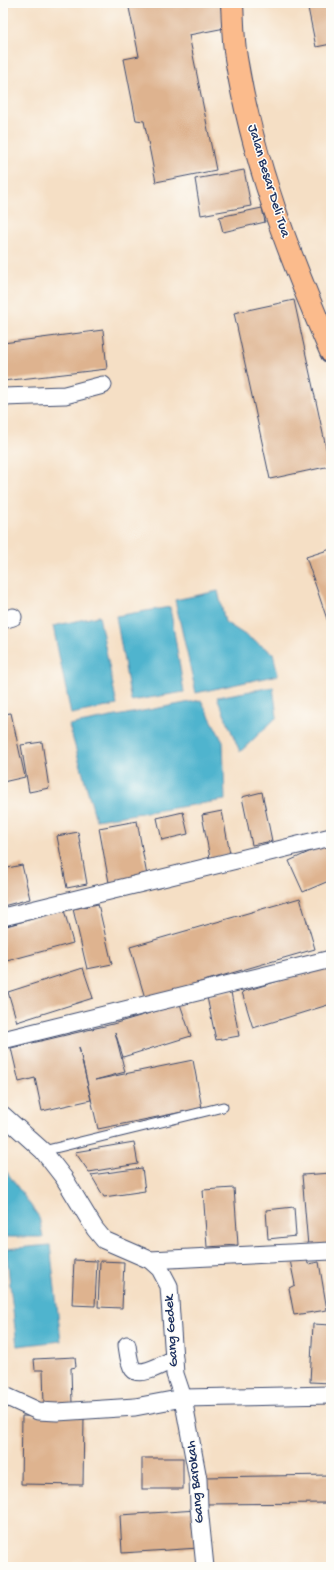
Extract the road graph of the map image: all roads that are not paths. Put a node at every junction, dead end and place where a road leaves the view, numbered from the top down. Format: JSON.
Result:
{"nodes":[{"id":1,"x":232,"y":3,"type":"edge"},
{"id":2,"x":331,"y":352,"type":"edge"},
{"id":3,"x":103,"y":385,"type":"dead end"},
{"id":4,"x":3,"y":397,"type":"edge"},
{"id":5,"x":331,"y":837,"type":"edge"},
{"id":6,"x":3,"y":917,"type":"edge"},
{"id":7,"x":331,"y":959,"type":"edge"},
{"id":8,"x":3,"y":1040,"type":"edge"},
{"id":9,"x":223,"y":1108,"type":"dead end"},
{"id":10,"x":3,"y":1115,"type":"edge"},
{"id":11,"x":42,"y":1151,"type":"junction"},
{"id":12,"x":331,"y":1250,"type":"edge"},
{"id":13,"x":150,"y":1260,"type":"junction"},
{"id":14,"x":127,"y":1345,"type":"dead end"},
{"id":15,"x":174,"y":1359,"type":"junction"},
{"id":16,"x":3,"y":1395,"type":"edge"},
{"id":17,"x":331,"y":1395,"type":"edge"},
{"id":18,"x":183,"y":1398,"type":"junction"},
{"id":19,"x":205,"y":1567,"type":"edge"}],
"edges":[{"from":1,"to":2,"type":"main road","name":"Jalan Besar Deli Tua"},
{"from":3,"to":4,"type":"street"},
{"from":5,"to":6,"type":"street"},
{"from":7,"to":8,"type":"street"},
{"from":9,"to":11,"type":"lane"},
{"from":10,"to":11,"type":"street","name":"Gang Gedek"},
{"from":11,"to":13,"type":"street","name":"Gang Gedek"},
{"from":12,"to":13,"type":"street"},
{"from":13,"to":15,"type":"street","name":"Gang Gedek"},
{"from":14,"to":15,"type":"street"},
{"from":15,"to":18,"type":"street","name":"Gang Gedek"},
{"from":16,"to":18,"type":"street"},
{"from":17,"to":18,"type":"street"},
{"from":18,"to":19,"type":"street","name":"Gang Barokah"}]}
